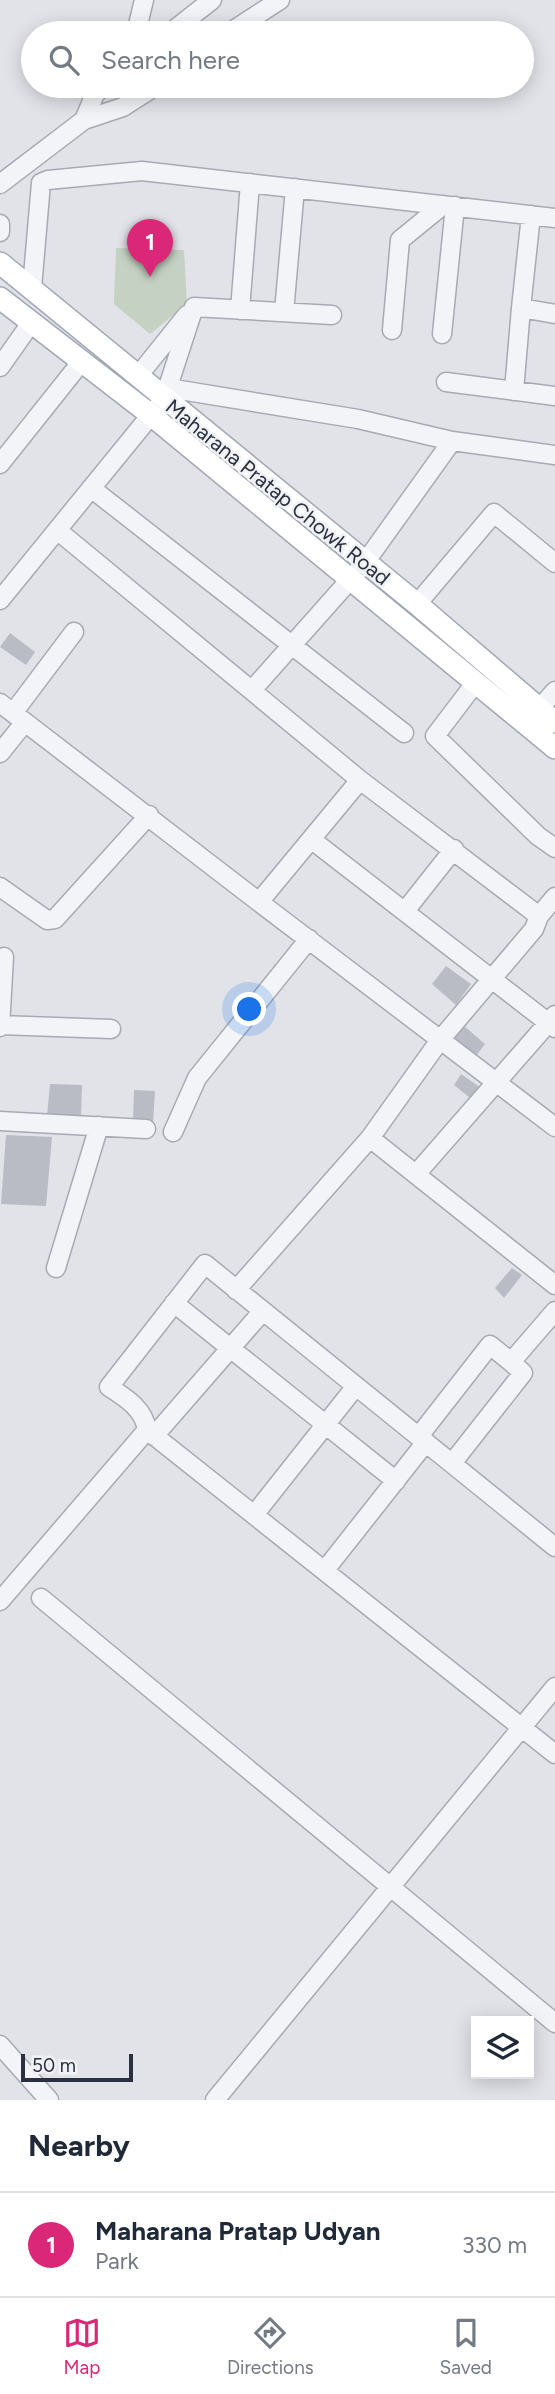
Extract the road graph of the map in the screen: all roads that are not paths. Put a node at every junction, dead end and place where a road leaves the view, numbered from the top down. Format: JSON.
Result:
{"nodes":[{"id":1,"x":144,"y":0,"type":"edge"},
{"id":2,"x":212,"y":0,"type":"edge"},
{"id":3,"x":280,"y":0,"type":"edge"},
{"id":4,"x":139,"y":21,"type":"edge"},
{"id":5,"x":185,"y":21,"type":"edge"},
{"id":6,"x":248,"y":21,"type":"edge"},
{"id":7,"x":93,"y":98,"type":"edge"},
{"id":8,"x":137,"y":98,"type":"edge"},
{"id":9,"x":84,"y":120,"type":"junction"},
{"id":10,"x":250,"y":183,"type":"junction"},
{"id":11,"x":0,"y":184,"type":"edge"},
{"id":12,"x":295,"y":188,"type":"junction"},
{"id":13,"x":449,"y":206,"type":"junction"},
{"id":14,"x":530,"y":215,"type":"junction"},
{"id":15,"x":555,"y":218,"type":"edge"},
{"id":16,"x":0,"y":224,"type":"edge"},
{"id":17,"x":0,"y":232,"type":"edge"},
{"id":18,"x":0,"y":262,"type":"edge"},
{"id":19,"x":32,"y":288,"type":"junction"},
{"id":20,"x":0,"y":298,"type":"edge"},
{"id":21,"x":194,"y":307,"type":"junction"},
{"id":22,"x":521,"y":308,"type":"junction"},
{"id":23,"x":240,"y":310,"type":"junction"},
{"id":24,"x":284,"y":312,"type":"junction"},
{"id":25,"x":555,"y":314,"type":"edge"},
{"id":26,"x":332,"y":316,"type":"dead end"},
{"id":27,"x":31,"y":323,"type":"junction"},
{"id":28,"x":391,"y":330,"type":"dead end"},
{"id":29,"x":442,"y":334,"type":"dead end"},
{"id":30,"x":82,"y":361,"type":"junction"},
{"id":31,"x":0,"y":367,"type":"edge"},
{"id":32,"x":138,"y":376,"type":"junction"},
{"id":33,"x":446,"y":382,"type":"dead end"},
{"id":34,"x":514,"y":391,"type":"junction"},
{"id":35,"x":555,"y":396,"type":"edge"},
{"id":36,"x":161,"y":401,"type":"junction"},
{"id":37,"x":452,"y":441,"type":"junction"},
{"id":38,"x":547,"y":454,"type":"edge"},
{"id":39,"x":0,"y":464,"type":"edge"},
{"id":40,"x":555,"y":469,"type":"edge"},
{"id":41,"x":91,"y":488,"type":"junction"},
{"id":42,"x":57,"y":530,"type":"junction"},
{"id":43,"x":555,"y":563,"type":"edge"},
{"id":44,"x":358,"y":571,"type":"junction"},
{"id":45,"x":0,"y":600,"type":"edge"},
{"id":46,"x":417,"y":604,"type":"junction"},
{"id":47,"x":74,"y":632,"type":"dead end"},
{"id":48,"x":291,"y":645,"type":"junction"},
{"id":49,"x":476,"y":682,"type":"junction"},
{"id":50,"x":252,"y":690,"type":"junction"},
{"id":51,"x":555,"y":691,"type":"edge"},
{"id":52,"x":13,"y":713,"type":"edge"},
{"id":53,"x":540,"y":718,"type":"edge"},
{"id":54,"x":404,"y":733,"type":"dead end"},
{"id":55,"x":555,"y":748,"type":"edge"},
{"id":56,"x":0,"y":753,"type":"edge"},
{"id":57,"x":360,"y":780,"type":"junction"},
{"id":58,"x":149,"y":815,"type":"junction"},
{"id":59,"x":312,"y":840,"type":"junction"},
{"id":60,"x":555,"y":848,"type":"edge"},
{"id":61,"x":454,"y":849,"type":"junction"},
{"id":62,"x":0,"y":887,"type":"edge"},
{"id":63,"x":555,"y":897,"type":"edge"},
{"id":64,"x":259,"y":902,"type":"junction"},
{"id":65,"x":404,"y":911,"type":"junction"},
{"id":66,"x":539,"y":916,"type":"junction"},
{"id":67,"x":309,"y":939,"type":"junction"},
{"id":68,"x":4,"y":957,"type":"dead end"},
{"id":69,"x":491,"y":978,"type":"junction"},
{"id":70,"x":553,"y":1021,"type":"edge"},
{"id":71,"x":0,"y":1026,"type":"edge"},
{"id":72,"x":111,"y":1029,"type":"dead end"},
{"id":73,"x":440,"y":1040,"type":"junction"},
{"id":74,"x":495,"y":1082,"type":"junction"},
{"id":75,"x":0,"y":1121,"type":"edge"},
{"id":76,"x":99,"y":1126,"type":"junction"},
{"id":77,"x":555,"y":1127,"type":"edge"},
{"id":78,"x":146,"y":1129,"type":"dead end"},
{"id":79,"x":173,"y":1132,"type":"dead end"},
{"id":80,"x":370,"y":1138,"type":"junction"},
{"id":81,"x":416,"y":1173,"type":"junction"},
{"id":82,"x":56,"y":1268,"type":"dead end"},
{"id":83,"x":553,"y":1278,"type":"edge"},
{"id":84,"x":236,"y":1290,"type":"junction"},
{"id":85,"x":174,"y":1303,"type":"junction"},
{"id":86,"x":555,"y":1311,"type":"edge"},
{"id":87,"x":262,"y":1312,"type":"junction"},
{"id":88,"x":229,"y":1346,"type":"junction"},
{"id":89,"x":511,"y":1362,"type":"junction"},
{"id":90,"x":356,"y":1386,"type":"junction"},
{"id":91,"x":325,"y":1423,"type":"junction"},
{"id":92,"x":151,"y":1433,"type":"junction"},
{"id":93,"x":423,"y":1439,"type":"junction"},
{"id":94,"x":453,"y":1462,"type":"junction"},
{"id":95,"x":396,"y":1480,"type":"junction"},
{"id":96,"x":254,"y":1515,"type":"junction"},
{"id":97,"x":555,"y":1547,"type":"edge"},
{"id":98,"x":325,"y":1570,"type":"junction"},
{"id":99,"x":41,"y":1598,"type":"dead end"},
{"id":100,"x":0,"y":1601,"type":"edge"},
{"id":101,"x":555,"y":1687,"type":"edge"},
{"id":102,"x":523,"y":1726,"type":"junction"},
{"id":103,"x":555,"y":1754,"type":"edge"},
{"id":104,"x":389,"y":1888,"type":"junction"},
{"id":105,"x":555,"y":2023,"type":"edge"},
{"id":106,"x":0,"y":2045,"type":"edge"},
{"id":107,"x":49,"y":2100,"type":"edge"},
{"id":108,"x":215,"y":2100,"type":"edge"}],
"edges":[{"from":1,"to":4,"type":"street"},
{"from":2,"to":5,"type":"street"},
{"from":3,"to":6,"type":"street"},
{"from":7,"to":9,"type":"street"},
{"from":8,"to":9,"type":"street"},
{"from":9,"to":11,"type":"street"},
{"from":10,"to":12,"type":"street"},
{"from":10,"to":19,"type":"street"},
{"from":10,"to":23,"type":"street"},
{"from":12,"to":13,"type":"street"},
{"from":12,"to":24,"type":"street"},
{"from":13,"to":14,"type":"street"},
{"from":13,"to":28,"type":"street"},
{"from":13,"to":29,"type":"street"},
{"from":14,"to":15,"type":"street"},
{"from":14,"to":22,"type":"street"},
{"from":16,"to":17,"type":"street"},
{"from":18,"to":19,"type":"main road","name":"Maharana Pratap Chowk Road"},
{"from":19,"to":32,"type":"main road","name":"Maharana Pratap Chowk Road"},
{"from":20,"to":27,"type":"main road","name":"Maharana Pratap Chowk Road"},
{"from":21,"to":23,"type":"street"},
{"from":21,"to":32,"type":"street"},
{"from":21,"to":36,"type":"street"},
{"from":22,"to":25,"type":"street"},
{"from":22,"to":34,"type":"street"},
{"from":23,"to":24,"type":"street"},
{"from":24,"to":26,"type":"street"},
{"from":27,"to":30,"type":"main road","name":"Maharana Pratap Chowk Road"},
{"from":27,"to":31,"type":"street"},
{"from":30,"to":36,"type":"main road","name":"Maharana Pratap Chowk Road"},
{"from":30,"to":39,"type":"street"},
{"from":32,"to":36,"type":"main road","name":"Maharana Pratap Chowk Road"},
{"from":33,"to":34,"type":"street"},
{"from":34,"to":35,"type":"street"},
{"from":36,"to":37,"type":"street"},
{"from":36,"to":41,"type":"street"},
{"from":36,"to":44,"type":"main road","name":"Maharana Pratap Chowk Road"},
{"from":37,"to":38,"type":"street"},
{"from":37,"to":44,"type":"street"},
{"from":38,"to":40,"type":"street"},
{"from":41,"to":42,"type":"street"},
{"from":41,"to":48,"type":"street"},
{"from":42,"to":45,"type":"street"},
{"from":42,"to":50,"type":"street"},
{"from":43,"to":46,"type":"street"},
{"from":44,"to":46,"type":"main road","name":"Maharana Pratap Chowk Road"},
{"from":44,"to":48,"type":"street"},
{"from":44,"to":49,"type":"main road","name":"Maharana Pratap Chowk Road"},
{"from":46,"to":53,"type":"main road","name":"Maharana Pratap Chowk Road"},
{"from":47,"to":52,"type":"street"},
{"from":48,"to":50,"type":"street"},
{"from":48,"to":54,"type":"street"},
{"from":49,"to":53,"type":"main road","name":"Maharana Pratap Chowk Road"},
{"from":49,"to":60,"type":"street"},
{"from":50,"to":57,"type":"street"},
{"from":51,"to":53,"type":"street"},
{"from":52,"to":56,"type":"street"},
{"from":52,"to":58,"type":"street"},
{"from":53,"to":55,"type":"main road","name":"Maharana Pratap Chowk Road"},
{"from":57,"to":59,"type":"street"},
{"from":57,"to":61,"type":"street"},
{"from":58,"to":62,"type":"street"},
{"from":58,"to":64,"type":"street"},
{"from":59,"to":64,"type":"street"},
{"from":59,"to":65,"type":"street"},
{"from":61,"to":65,"type":"street"},
{"from":61,"to":66,"type":"street"},
{"from":63,"to":66,"type":"street"},
{"from":64,"to":67,"type":"street"},
{"from":65,"to":69,"type":"street"},
{"from":66,"to":69,"type":"street"},
{"from":67,"to":73,"type":"street"},
{"from":67,"to":79,"type":"street"},
{"from":68,"to":71,"type":"street"},
{"from":69,"to":70,"type":"street"},
{"from":69,"to":73,"type":"street"},
{"from":70,"to":74,"type":"street"},
{"from":71,"to":72,"type":"street"},
{"from":73,"to":74,"type":"street"},
{"from":73,"to":80,"type":"street"},
{"from":74,"to":77,"type":"street"},
{"from":74,"to":81,"type":"street"},
{"from":75,"to":76,"type":"street"},
{"from":76,"to":78,"type":"street"},
{"from":76,"to":82,"type":"street"},
{"from":80,"to":81,"type":"street"},
{"from":80,"to":84,"type":"street"},
{"from":81,"to":83,"type":"street"},
{"from":84,"to":85,"type":"street"},
{"from":84,"to":87,"type":"street"},
{"from":85,"to":88,"type":"street"},
{"from":85,"to":92,"type":"street"},
{"from":86,"to":89,"type":"street"},
{"from":87,"to":88,"type":"street"},
{"from":87,"to":90,"type":"street"},
{"from":88,"to":91,"type":"street"},
{"from":88,"to":92,"type":"street"},
{"from":89,"to":93,"type":"street"},
{"from":89,"to":94,"type":"street"},
{"from":90,"to":91,"type":"street"},
{"from":90,"to":93,"type":"street"},
{"from":91,"to":95,"type":"street"},
{"from":91,"to":96,"type":"street"},
{"from":92,"to":96,"type":"street"},
{"from":92,"to":100,"type":"street"},
{"from":93,"to":94,"type":"street"},
{"from":93,"to":95,"type":"street"},
{"from":94,"to":97,"type":"street"},
{"from":95,"to":98,"type":"street"},
{"from":96,"to":98,"type":"street"},
{"from":98,"to":102,"type":"street"},
{"from":99,"to":104,"type":"street"},
{"from":101,"to":102,"type":"street"},
{"from":102,"to":103,"type":"street"},
{"from":102,"to":104,"type":"street"},
{"from":104,"to":105,"type":"street"},
{"from":104,"to":108,"type":"street"},
{"from":106,"to":107,"type":"street"}]}
